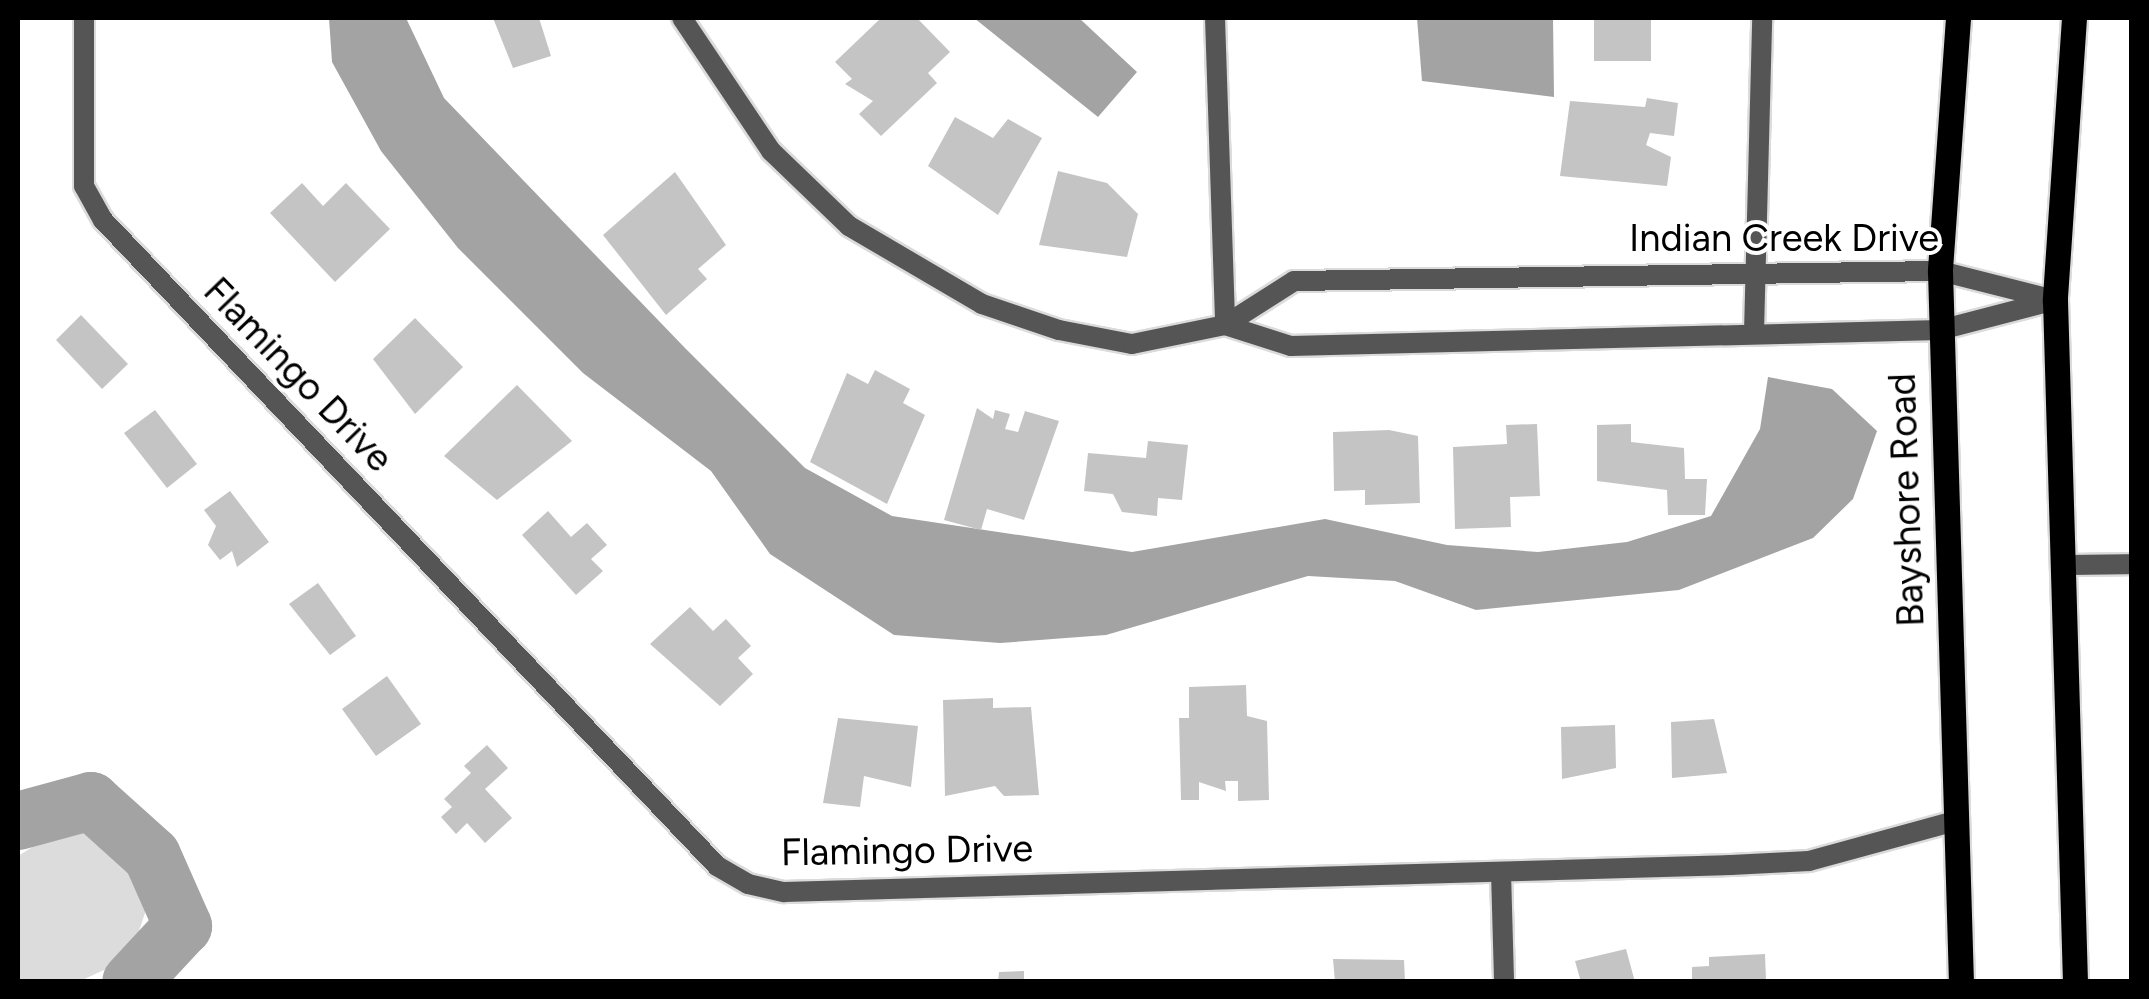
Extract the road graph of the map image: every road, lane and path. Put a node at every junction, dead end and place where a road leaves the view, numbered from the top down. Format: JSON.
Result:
{"nodes":[{"id":1,"x":84,"y":18,"type":"edge"},
{"id":2,"x":682,"y":18,"type":"edge"},
{"id":3,"x":1215,"y":18,"type":"edge"},
{"id":4,"x":1762,"y":18,"type":"edge"},
{"id":5,"x":1958,"y":18,"type":"edge"},
{"id":6,"x":2074,"y":18,"type":"edge"},
{"id":7,"x":1940,"y":270,"type":"junction"},
{"id":8,"x":1756,"y":273,"type":"junction"},
{"id":9,"x":2055,"y":300,"type":"junction"},
{"id":10,"x":1225,"y":325,"type":"junction"},
{"id":11,"x":1940,"y":330,"type":"junction"},
{"id":12,"x":1754,"y":332,"type":"junction"},
{"id":13,"x":2132,"y":564,"type":"edge"},
{"id":14,"x":2062,"y":566,"type":"junction"},
{"id":15,"x":1955,"y":820,"type":"junction"},
{"id":16,"x":1500,"y":872,"type":"junction"},
{"id":17,"x":1504,"y":982,"type":"edge"},
{"id":18,"x":1961,"y":982,"type":"edge"},
{"id":19,"x":2075,"y":982,"type":"edge"}],
"edges":[{"from":1,"to":16,"type":"street","name":"Flamingo Drive"},
{"from":2,"to":10,"type":"street","name":"Indian Creek Drive"},
{"from":3,"to":10,"type":"street"},
{"from":4,"to":8,"type":"street"},
{"from":5,"to":7,"type":"main road","name":"Bayshore Road"},
{"from":6,"to":9,"type":"main road"},
{"from":7,"to":8,"type":"street","name":"Indian Creek Drive"},
{"from":7,"to":9,"type":"street","name":"Indian Creek Drive"},
{"from":7,"to":11,"type":"main road","name":"Bayshore Road"},
{"from":8,"to":10,"type":"street","name":"Indian Creek Drive"},
{"from":8,"to":12,"type":"street"},
{"from":9,"to":11,"type":"street","name":"Indian Creek Drive"},
{"from":9,"to":14,"type":"main road"},
{"from":10,"to":12,"type":"street","name":"Indian Creek Drive"},
{"from":11,"to":12,"type":"street","name":"Indian Creek Drive"},
{"from":11,"to":15,"type":"main road","name":"Bayshore Road"},
{"from":13,"to":14,"type":"street"},
{"from":14,"to":19,"type":"main road"},
{"from":15,"to":16,"type":"street","name":"Flamingo Drive"},
{"from":15,"to":18,"type":"main road","name":"Bayshore Road"},
{"from":16,"to":17,"type":"street"}]}
